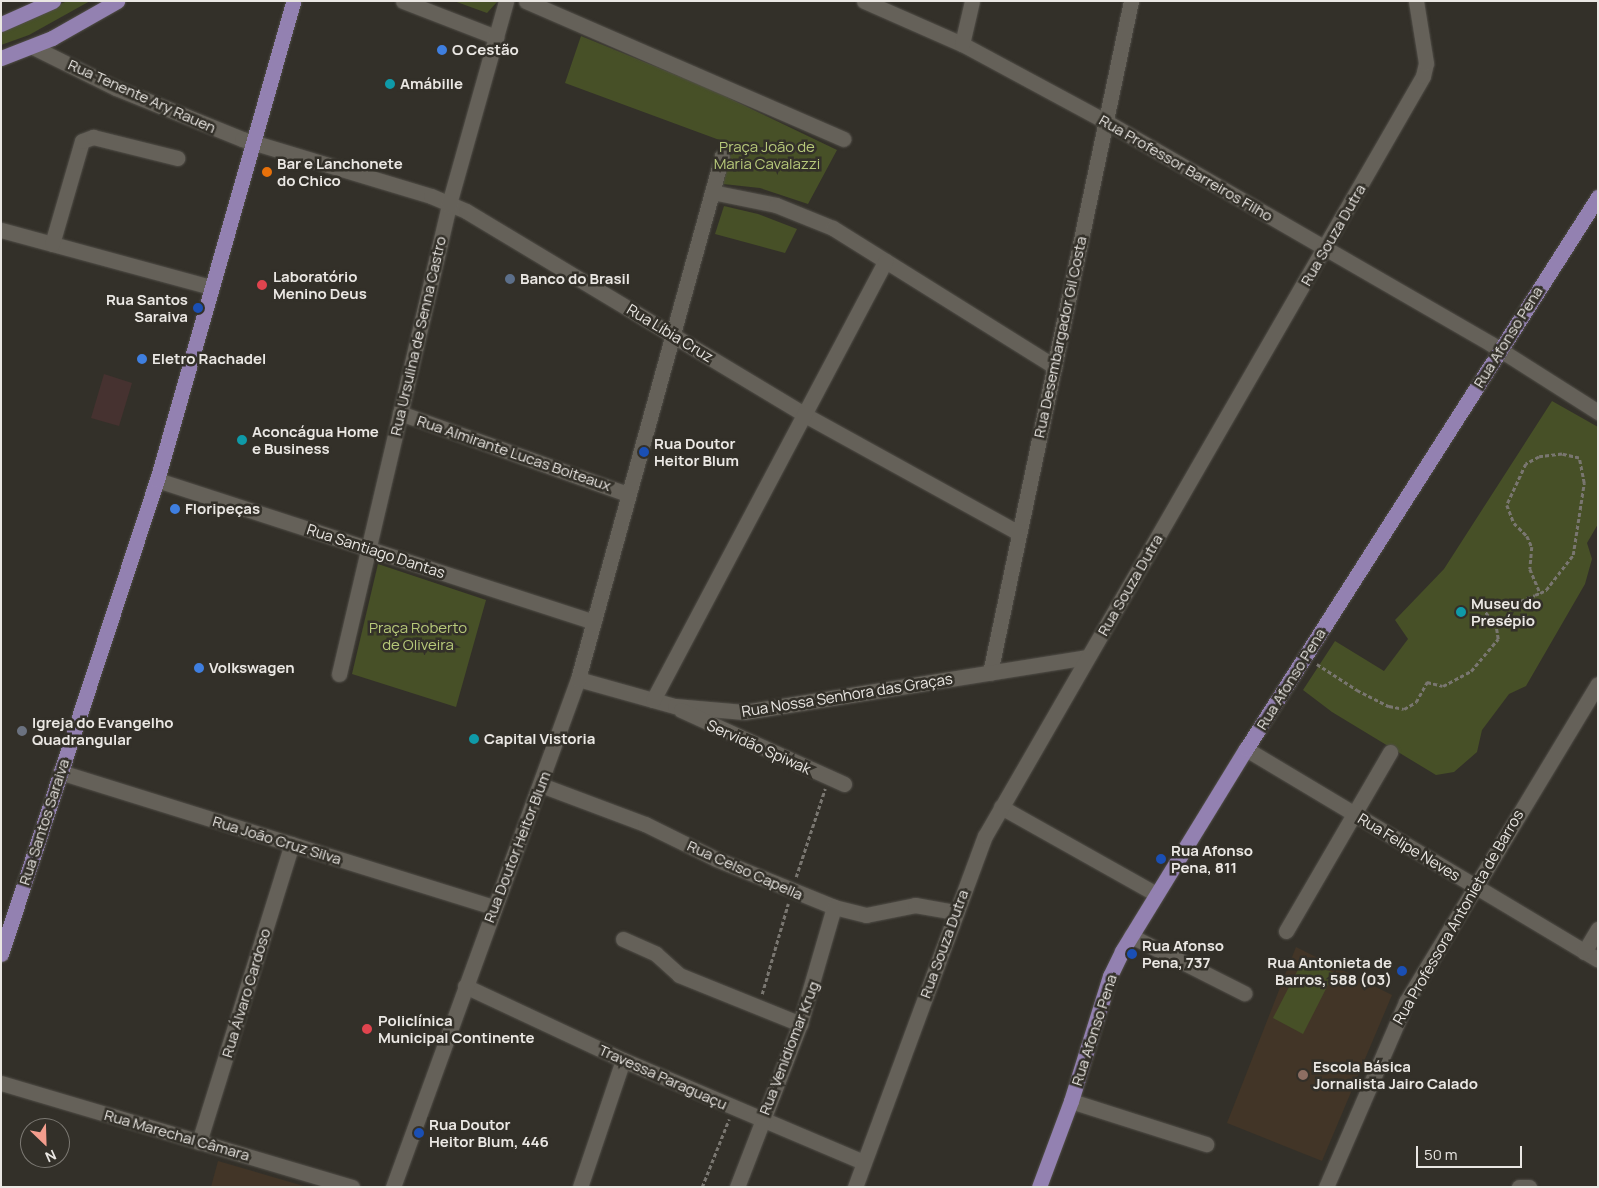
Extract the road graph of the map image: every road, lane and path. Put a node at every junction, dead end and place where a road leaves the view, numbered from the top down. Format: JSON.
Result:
{"nodes":[{"id":1,"x":53,"y":1,"type":"edge"},
{"id":2,"x":117,"y":1,"type":"edge"},
{"id":3,"x":293,"y":1,"type":"edge"},
{"id":4,"x":403,"y":1,"type":"edge"},
{"id":5,"x":506,"y":1,"type":"edge"},
{"id":6,"x":526,"y":1,"type":"edge"},
{"id":7,"x":864,"y":1,"type":"edge"},
{"id":8,"x":972,"y":1,"type":"edge"},
{"id":9,"x":1131,"y":1,"type":"edge"},
{"id":10,"x":1416,"y":1,"type":"edge"},
{"id":11,"x":1,"y":24,"type":"edge"},
{"id":12,"x":496,"y":37,"type":"junction"},
{"id":13,"x":962,"y":44,"type":"junction"},
{"id":14,"x":33,"y":47,"type":"junction"},
{"id":15,"x":1,"y":58,"type":"edge"},
{"id":16,"x":1105,"y":121,"type":"junction"},
{"id":17,"x":843,"y":139,"type":"dead end"},
{"id":18,"x":252,"y":142,"type":"junction"},
{"id":19,"x":722,"y":156,"type":"dead end"},
{"id":20,"x":177,"y":158,"type":"dead end"},
{"id":21,"x":712,"y":192,"type":"junction"},
{"id":22,"x":1598,"y":197,"type":"edge"},
{"id":23,"x":449,"y":204,"type":"junction"},
{"id":24,"x":1,"y":230,"type":"edge"},
{"id":25,"x":52,"y":244,"type":"junction"},
{"id":26,"x":1325,"y":248,"type":"junction"},
{"id":27,"x":885,"y":261,"type":"junction"},
{"id":28,"x":211,"y":287,"type":"junction"},
{"id":29,"x":671,"y":333,"type":"junction"},
{"id":30,"x":1500,"y":351,"type":"junction"},
{"id":31,"x":1054,"y":366,"type":"junction"},
{"id":32,"x":1598,"y":412,"type":"edge"},
{"id":33,"x":400,"y":413,"type":"junction"},
{"id":34,"x":805,"y":414,"type":"junction"},
{"id":35,"x":157,"y":480,"type":"junction"},
{"id":36,"x":628,"y":494,"type":"junction"},
{"id":37,"x":1019,"y":533,"type":"junction"},
{"id":38,"x":368,"y":548,"type":"junction"},
{"id":39,"x":1540,"y":593,"type":"junction"},
{"id":40,"x":594,"y":622,"type":"junction"},
{"id":41,"x":1088,"y":657,"type":"junction"},
{"id":42,"x":1314,"y":661,"type":"dead end"},
{"id":43,"x":990,"y":673,"type":"junction"},
{"id":44,"x":339,"y":674,"type":"dead end"},
{"id":45,"x":578,"y":679,"type":"junction"},
{"id":46,"x":1598,"y":684,"type":"edge"},
{"id":47,"x":653,"y":700,"type":"junction"},
{"id":48,"x":675,"y":706,"type":"junction"},
{"id":49,"x":1246,"y":749,"type":"junction"},
{"id":50,"x":1390,"y":752,"type":"dead end"},
{"id":51,"x":60,"y":772,"type":"junction"},
{"id":52,"x":829,"y":777,"type":"junction"},
{"id":53,"x":844,"y":784,"type":"dead end"},
{"id":54,"x":541,"y":785,"type":"junction"},
{"id":55,"x":1001,"y":807,"type":"junction"},
{"id":56,"x":1354,"y":814,"type":"junction"},
{"id":57,"x":292,"y":844,"type":"junction"},
{"id":58,"x":797,"y":874,"type":"dead end"},
{"id":59,"x":1474,"y":886,"type":"junction"},
{"id":60,"x":792,"y":891,"type":"junction"},
{"id":61,"x":1156,"y":894,"type":"junction"},
{"id":62,"x":494,"y":907,"type":"junction"},
{"id":63,"x":834,"y":908,"type":"junction"},
{"id":64,"x":955,"y":912,"type":"junction"},
{"id":65,"x":1598,"y":929,"type":"edge"},
{"id":66,"x":1286,"y":931,"type":"dead end"},
{"id":67,"x":1131,"y":936,"type":"junction"},
{"id":68,"x":623,"y":939,"type":"dead end"},
{"id":69,"x":1584,"y":952,"type":"junction"},
{"id":70,"x":1,"y":954,"type":"edge"},
{"id":71,"x":1598,"y":960,"type":"edge"},
{"id":72,"x":465,"y":986,"type":"junction"},
{"id":73,"x":1244,"y":993,"type":"dead end"},
{"id":74,"x":758,"y":1008,"type":"junction"},
{"id":75,"x":800,"y":1024,"type":"junction"},
{"id":76,"x":623,"y":1060,"type":"junction"},
{"id":77,"x":1,"y":1083,"type":"edge"},
{"id":78,"x":1071,"y":1102,"type":"junction"},
{"id":79,"x":733,"y":1109,"type":"junction"},
{"id":80,"x":762,"y":1121,"type":"junction"},
{"id":81,"x":200,"y":1142,"type":"junction"},
{"id":82,"x":1206,"y":1144,"type":"dead end"},
{"id":83,"x":863,"y":1162,"type":"junction"},
{"id":84,"x":352,"y":1187,"type":"edge"},
{"id":85,"x":393,"y":1187,"type":"edge"},
{"id":86,"x":580,"y":1187,"type":"edge"},
{"id":87,"x":702,"y":1187,"type":"edge"},
{"id":88,"x":737,"y":1187,"type":"edge"},
{"id":89,"x":855,"y":1187,"type":"edge"},
{"id":90,"x":1039,"y":1187,"type":"edge"},
{"id":91,"x":1326,"y":1187,"type":"edge"},
{"id":92,"x":1518,"y":1187,"type":"edge"},
{"id":93,"x":1529,"y":1187,"type":"edge"}],
"edges":[{"from":1,"to":11,"type":"main road"},
{"from":2,"to":14,"type":"main road"},
{"from":3,"to":18,"type":"main road","name":"Rua Santos Saraiva"},
{"from":4,"to":12,"type":"street"},
{"from":5,"to":12,"type":"street","name":"Rua Ursulina de Senna Castro"},
{"from":6,"to":17,"type":"street"},
{"from":7,"to":13,"type":"street","name":"Rua Professor Barreiros Filho"},
{"from":8,"to":13,"type":"street"},
{"from":9,"to":16,"type":"street","name":"Rua Desembargador Gil Costa"},
{"from":10,"to":26,"type":"street","name":"Rua Souza Dutra"},
{"from":12,"to":23,"type":"street","name":"Rua Ursulina de Senna Castro"},
{"from":13,"to":16,"type":"street","name":"Rua Professor Barreiros Filho"},
{"from":14,"to":15,"type":"main road"},
{"from":14,"to":18,"type":"street","name":"Rua Tenente Ary Rauen"},
{"from":16,"to":26,"type":"street","name":"Rua Professor Barreiros Filho"},
{"from":16,"to":31,"type":"street","name":"Rua Desembargador Gil Costa"},
{"from":18,"to":23,"type":"street","name":"Rua Líbia Cruz"},
{"from":18,"to":28,"type":"main road","name":"Rua Santos Saraiva"},
{"from":19,"to":21,"type":"street","name":"Rua Doutor Heitor Blum"},
{"from":20,"to":25,"type":"street"},
{"from":21,"to":27,"type":"street"},
{"from":21,"to":29,"type":"street","name":"Rua Doutor Heitor Blum"},
{"from":22,"to":30,"type":"main road","name":"Rua Afonso Pena"},
{"from":23,"to":29,"type":"street","name":"Rua Líbia Cruz"},
{"from":23,"to":33,"type":"street","name":"Rua Ursulina de Senna Castro"},
{"from":24,"to":25,"type":"street"},
{"from":25,"to":28,"type":"street"},
{"from":26,"to":30,"type":"street","name":"Rua Professor Barreiros Filho"},
{"from":26,"to":41,"type":"street","name":"Rua Souza Dutra"},
{"from":27,"to":31,"type":"street"},
{"from":27,"to":34,"type":"street"},
{"from":28,"to":35,"type":"main road","name":"Rua Santos Saraiva"},
{"from":29,"to":34,"type":"street","name":"Rua Líbia Cruz"},
{"from":29,"to":36,"type":"street","name":"Rua Doutor Heitor Blum"},
{"from":30,"to":32,"type":"street","name":"Rua Professor Barreiros Filho"},
{"from":30,"to":49,"type":"main road","name":"Rua Afonso Pena"},
{"from":31,"to":37,"type":"street","name":"Rua Desembargador Gil Costa"},
{"from":33,"to":36,"type":"street","name":"Rua Almirante Lucas Boiteaux"},
{"from":33,"to":38,"type":"street","name":"Rua Ursulina de Senna Castro"},
{"from":34,"to":37,"type":"street","name":"Rua Líbia Cruz"},
{"from":34,"to":47,"type":"street"},
{"from":35,"to":38,"type":"street","name":"Rua Santiago Dantas"},
{"from":35,"to":51,"type":"main road","name":"Rua Santos Saraiva"},
{"from":36,"to":40,"type":"street","name":"Rua Doutor Heitor Blum"},
{"from":37,"to":43,"type":"street","name":"Rua Desembargador Gil Costa"},
{"from":38,"to":40,"type":"street","name":"Rua Santiago Dantas"},
{"from":38,"to":44,"type":"street","name":"Rua Ursulina de Senna Castro"},
{"from":39,"to":39,"type":"path"},
{"from":39,"to":42,"type":"path"},
{"from":40,"to":45,"type":"street","name":"Rua Doutor Heitor Blum"},
{"from":41,"to":43,"type":"street","name":"Rua Nossa Senhora das Graças"},
{"from":41,"to":55,"type":"street","name":"Rua Souza Dutra"},
{"from":43,"to":48,"type":"street","name":"Rua Nossa Senhora das Graças"},
{"from":45,"to":47,"type":"street","name":"Rua Nossa Senhora das Graças"},
{"from":45,"to":54,"type":"street","name":"Rua Doutor Heitor Blum"},
{"from":46,"to":59,"type":"street","name":"Rua Professora Antonieta de Barros"},
{"from":47,"to":48,"type":"street","name":"Rua Nossa Senhora das Graças"},
{"from":48,"to":52,"type":"street","name":"Servidão Spiwak"},
{"from":49,"to":56,"type":"street","name":"Rua Felipe Neves"},
{"from":49,"to":61,"type":"main road","name":"Rua Afonso Pena"},
{"from":50,"to":56,"type":"street"},
{"from":51,"to":57,"type":"street","name":"Rua João Cruz Silva"},
{"from":51,"to":70,"type":"main road","name":"Rua Santos Saraiva"},
{"from":52,"to":53,"type":"street","name":"Servidão Spiwak"},
{"from":52,"to":58,"type":"path"},
{"from":54,"to":60,"type":"street","name":"Rua Celso Capella"},
{"from":54,"to":62,"type":"street","name":"Rua Doutor Heitor Blum"},
{"from":55,"to":61,"type":"street"},
{"from":55,"to":64,"type":"street","name":"Rua Souza Dutra"},
{"from":56,"to":59,"type":"street","name":"Rua Felipe Neves"},
{"from":56,"to":66,"type":"street"},
{"from":57,"to":62,"type":"street","name":"Rua João Cruz Silva"},
{"from":57,"to":81,"type":"street","name":"Rua Álvaro Cardoso"},
{"from":59,"to":69,"type":"street","name":"Rua Felipe Neves"},
{"from":59,"to":91,"type":"street","name":"Rua Professora Antonieta de Barros"},
{"from":60,"to":63,"type":"street","name":"Rua Celso Capella"},
{"from":60,"to":74,"type":"path"},
{"from":61,"to":67,"type":"main road","name":"Rua Afonso Pena"},
{"from":62,"to":72,"type":"street","name":"Rua Doutor Heitor Blum"},
{"from":63,"to":64,"type":"street","name":"Rua Celso Capella"},
{"from":63,"to":75,"type":"street","name":"Rua Venidiomar Krug"},
{"from":64,"to":83,"type":"street","name":"Rua Souza Dutra"},
{"from":65,"to":69,"type":"street"},
{"from":67,"to":73,"type":"street"},
{"from":67,"to":78,"type":"main road","name":"Rua Afonso Pena"},
{"from":68,"to":74,"type":"street"},
{"from":69,"to":71,"type":"street","name":"Rua Felipe Neves"},
{"from":72,"to":76,"type":"street","name":"Travessa Paraguaçu"},
{"from":72,"to":85,"type":"street","name":"Rua Doutor Heitor Blum"},
{"from":74,"to":75,"type":"street"},
{"from":75,"to":80,"type":"street","name":"Rua Venidiomar Krug"},
{"from":76,"to":79,"type":"street","name":"Travessa Paraguaçu"},
{"from":76,"to":86,"type":"street"},
{"from":77,"to":81,"type":"street","name":"Rua Marechal Câmara"},
{"from":78,"to":82,"type":"street"},
{"from":78,"to":90,"type":"main road","name":"Rua Afonso Pena"},
{"from":79,"to":80,"type":"street","name":"Travessa Paraguaçu"},
{"from":79,"to":87,"type":"path"},
{"from":80,"to":83,"type":"street","name":"Travessa Paraguaçu"},
{"from":80,"to":88,"type":"street","name":"Rua Venidiomar Krug"},
{"from":81,"to":84,"type":"street","name":"Rua Marechal Câmara"},
{"from":83,"to":89,"type":"street","name":"Rua Souza Dutra"},
{"from":92,"to":93,"type":"street"}]}
